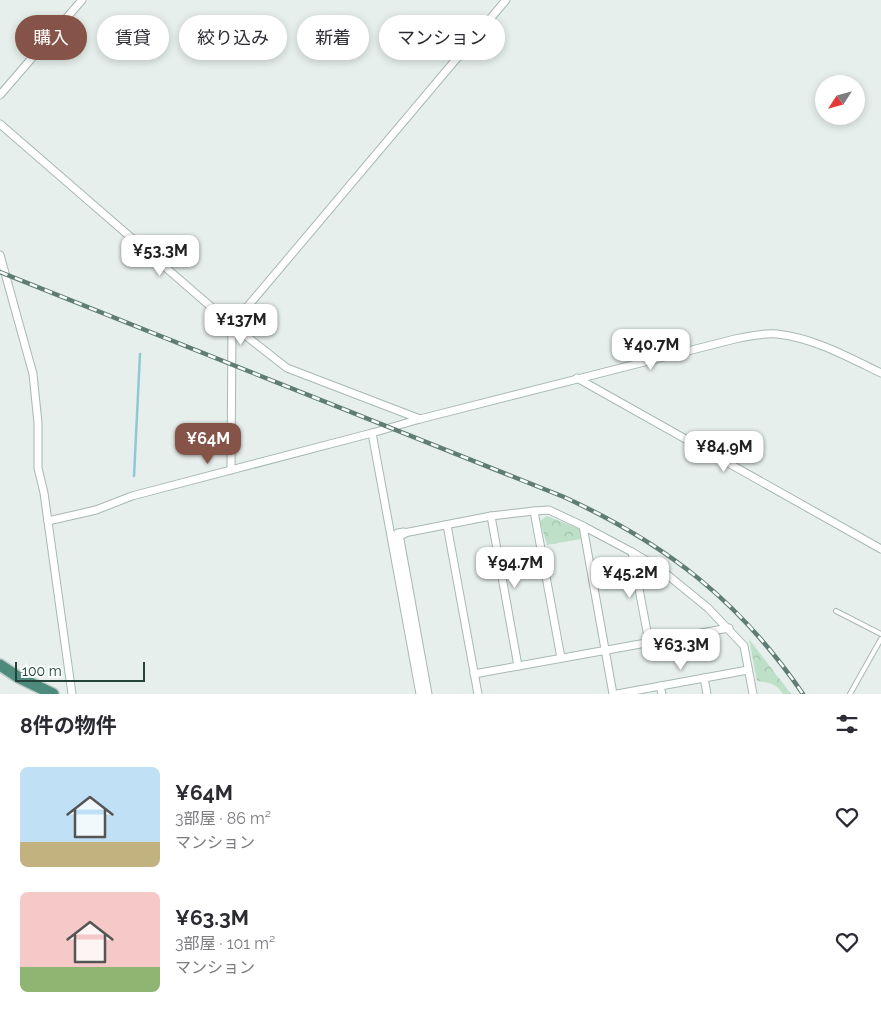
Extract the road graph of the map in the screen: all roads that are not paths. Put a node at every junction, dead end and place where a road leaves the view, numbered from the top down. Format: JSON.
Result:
{"nodes":[{"id":1,"x":82,"y":0,"type":"edge"},
{"id":2,"x":506,"y":0,"type":"edge"},
{"id":3,"x":0,"y":96,"type":"edge"},
{"id":4,"x":0,"y":124,"type":"edge"},
{"id":5,"x":0,"y":255,"type":"edge"},
{"id":6,"x":232,"y":325,"type":"junction"},
{"id":7,"x":881,"y":373,"type":"edge"},
{"id":8,"x":578,"y":378,"type":"junction"},
{"id":9,"x":420,"y":419,"type":"junction"},
{"id":10,"x":372,"y":433,"type":"junction"},
{"id":11,"x":231,"y":470,"type":"junction"},
{"id":12,"x":534,"y":510,"type":"junction"},
{"id":13,"x":491,"y":516,"type":"junction"},
{"id":14,"x":48,"y":522,"type":"junction"},
{"id":15,"x":447,"y":525,"type":"junction"},
{"id":16,"x":583,"y":526,"type":"junction"},
{"id":17,"x":404,"y":533,"type":"joint"},
{"id":18,"x":881,"y":549,"type":"edge"},
{"id":19,"x":632,"y":552,"type":"junction"},
{"id":20,"x":836,"y":611,"type":"dead end"},
{"id":21,"x":729,"y":628,"type":"junction"},
{"id":22,"x":881,"y":634,"type":"edge"},
{"id":23,"x":881,"y":639,"type":"edge"},
{"id":24,"x":649,"y":642,"type":"junction"},
{"id":25,"x":605,"y":650,"type":"junction"},
{"id":26,"x":561,"y":658,"type":"junction"},
{"id":27,"x":0,"y":665,"type":"edge"},
{"id":28,"x":518,"y":666,"type":"junction"},
{"id":29,"x":748,"y":670,"type":"junction"},
{"id":30,"x":474,"y":674,"type":"junction"},
{"id":31,"x":704,"y":678,"type":"junction"},
{"id":32,"x":661,"y":690,"type":"edge"},
{"id":33,"x":53,"y":694,"type":"edge"},
{"id":34,"x":72,"y":694,"type":"edge"},
{"id":35,"x":420,"y":694,"type":"edge"},
{"id":36,"x":427,"y":694,"type":"edge"},
{"id":37,"x":478,"y":694,"type":"edge"},
{"id":38,"x":615,"y":694,"type":"edge"},
{"id":39,"x":707,"y":694,"type":"edge"},
{"id":40,"x":753,"y":694,"type":"edge"},
{"id":41,"x":850,"y":694,"type":"edge"}],
"edges":[{"from":1,"to":3,"type":"street"},
{"from":2,"to":6,"type":"street"},
{"from":4,"to":6,"type":"street"},
{"from":5,"to":14,"type":"street"},
{"from":6,"to":9,"type":"street"},
{"from":6,"to":11,"type":"street"},
{"from":7,"to":8,"type":"street"},
{"from":8,"to":9,"type":"street"},
{"from":8,"to":18,"type":"street"},
{"from":9,"to":10,"type":"street"},
{"from":10,"to":11,"type":"street"},
{"from":10,"to":35,"type":"street"},
{"from":11,"to":14,"type":"street"},
{"from":12,"to":13,"type":"street"},
{"from":12,"to":16,"type":"street"},
{"from":12,"to":26,"type":"street"},
{"from":13,"to":15,"type":"street"},
{"from":13,"to":28,"type":"street"},
{"from":14,"to":34,"type":"street"},
{"from":15,"to":17,"type":"street"},
{"from":15,"to":30,"type":"street"},
{"from":16,"to":19,"type":"street"},
{"from":16,"to":25,"type":"street"},
{"from":17,"to":36,"type":"street"},
{"from":19,"to":21,"type":"street"},
{"from":19,"to":24,"type":"street"},
{"from":20,"to":22,"type":"lane"},
{"from":21,"to":24,"type":"street"},
{"from":21,"to":29,"type":"street"},
{"from":23,"to":41,"type":"lane"},
{"from":24,"to":25,"type":"street"},
{"from":25,"to":26,"type":"street"},
{"from":25,"to":38,"type":"street"},
{"from":26,"to":28,"type":"street"},
{"from":27,"to":33,"type":"highway"},
{"from":28,"to":30,"type":"street"},
{"from":29,"to":31,"type":"street"},
{"from":29,"to":40,"type":"street"},
{"from":30,"to":37,"type":"street"},
{"from":31,"to":32,"type":"street"},
{"from":31,"to":39,"type":"street"},
{"from":32,"to":38,"type":"street"}]}
